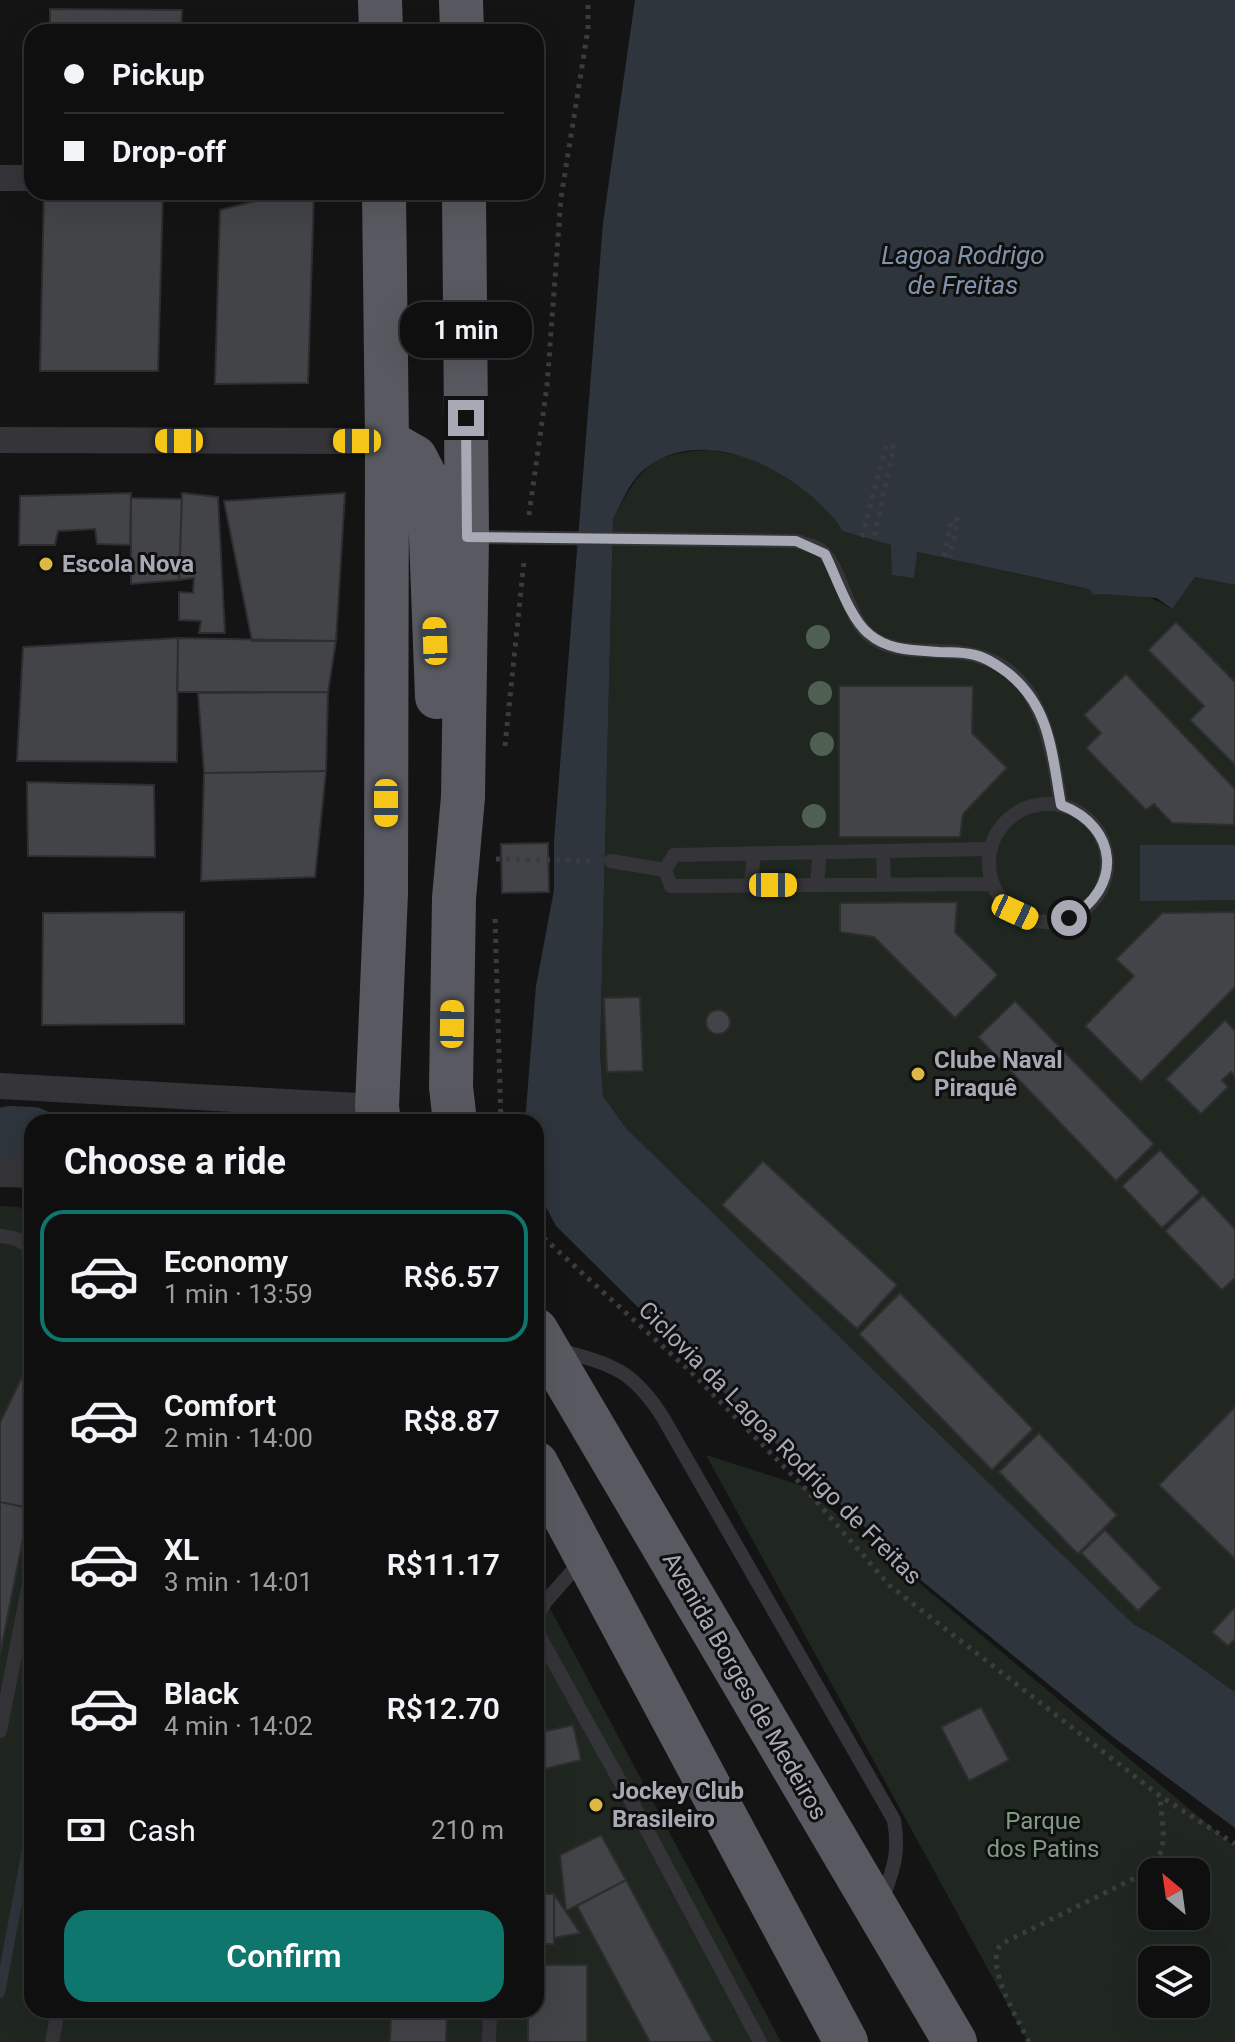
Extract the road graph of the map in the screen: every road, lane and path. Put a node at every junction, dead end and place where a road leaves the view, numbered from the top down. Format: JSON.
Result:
{"nodes":[{"id":1,"x":380,"y":0,"type":"edge"},
{"id":2,"x":461,"y":0,"type":"edge"},
{"id":3,"x":381,"y":24,"type":"edge"},
{"id":4,"x":462,"y":24,"type":"edge"},
{"id":5,"x":0,"y":178,"type":"edge"},
{"id":6,"x":24,"y":178,"type":"edge"},
{"id":7,"x":384,"y":200,"type":"edge"},
{"id":8,"x":464,"y":200,"type":"edge"},
{"id":9,"x":0,"y":440,"type":"edge"},
{"id":10,"x":387,"y":441,"type":"junction"},
{"id":11,"x":484,"y":537,"type":"junction"},
{"id":12,"x":862,"y":537,"type":"dead end"},
{"id":13,"x":873,"y":541,"type":"dead end"},
{"id":14,"x":947,"y":557,"type":"joint"},
{"id":15,"x":1061,"y":805,"type":"junction"},
{"id":16,"x":459,"y":841,"type":"junction"},
{"id":17,"x":991,"y":849,"type":"junction"},
{"id":18,"x":883,"y":851,"type":"junction"},
{"id":19,"x":820,"y":852,"type":"junction"},
{"id":20,"x":754,"y":853,"type":"junction"},
{"id":21,"x":499,"y":859,"type":"dead end"},
{"id":22,"x":611,"y":861,"type":"joint"},
{"id":23,"x":665,"y":870,"type":"junction"},
{"id":24,"x":993,"y":884,"type":"junction"},
{"id":25,"x":751,"y":885,"type":"junction"},
{"id":26,"x":817,"y":885,"type":"junction"},
{"id":27,"x":884,"y":885,"type":"junction"},
{"id":28,"x":0,"y":1086,"type":"edge"},
{"id":29,"x":378,"y":1114,"type":"edge"},
{"id":30,"x":454,"y":1114,"type":"edge"},
{"id":31,"x":0,"y":1171,"type":"edge"},
{"id":32,"x":24,"y":1172,"type":"edge"},
{"id":33,"x":0,"y":1236,"type":"edge"},
{"id":34,"x":544,"y":1238,"type":"edge"},
{"id":35,"x":24,"y":1243,"type":"edge"},
{"id":36,"x":544,"y":1339,"type":"edge"},
{"id":37,"x":544,"y":1343,"type":"edge"},
{"id":38,"x":544,"y":1478,"type":"edge"},
{"id":39,"x":585,"y":1556,"type":"junction"},
{"id":40,"x":544,"y":1604,"type":"edge"},
{"id":41,"x":24,"y":1610,"type":"edge"},
{"id":42,"x":544,"y":1644,"type":"edge"},
{"id":43,"x":0,"y":1731,"type":"edge"},
{"id":44,"x":1160,"y":1796,"type":"junction"},
{"id":45,"x":1235,"y":1844,"type":"edge"},
{"id":46,"x":878,"y":1913,"type":"junction"},
{"id":47,"x":56,"y":2018,"type":"edge"},
{"id":48,"x":490,"y":2018,"type":"edge"},
{"id":49,"x":52,"y":2042,"type":"edge"},
{"id":50,"x":489,"y":2042,"type":"edge"},
{"id":51,"x":760,"y":2042,"type":"edge"},
{"id":52,"x":846,"y":2042,"type":"edge"},
{"id":53,"x":955,"y":2042,"type":"edge"},
{"id":54,"x":1029,"y":2042,"type":"edge"}],
"edges":[{"from":1,"to":3,"type":"highway"},
{"from":2,"to":4,"type":"highway"},
{"from":5,"to":6,"type":"street"},
{"from":7,"to":10,"type":"highway"},
{"from":8,"to":11,"type":"highway"},
{"from":9,"to":10,"type":"street"},
{"from":10,"to":16,"type":"highway"},
{"from":10,"to":29,"type":"highway"},
{"from":11,"to":15,"type":"lane"},
{"from":11,"to":16,"type":"highway"},
{"from":12,"to":13,"type":"path"},
{"from":14,"to":14,"type":"path"},
{"from":15,"to":17,"type":"lane"},
{"from":15,"to":24,"type":"lane"},
{"from":16,"to":30,"type":"highway"},
{"from":17,"to":18,"type":"lane"},
{"from":17,"to":24,"type":"lane"},
{"from":18,"to":19,"type":"lane"},
{"from":18,"to":27,"type":"lane"},
{"from":19,"to":20,"type":"lane"},
{"from":19,"to":26,"type":"lane"},
{"from":20,"to":23,"type":"lane"},
{"from":20,"to":25,"type":"lane"},
{"from":21,"to":22,"type":"path"},
{"from":22,"to":23,"type":"lane"},
{"from":23,"to":25,"type":"lane"},
{"from":24,"to":27,"type":"lane"},
{"from":25,"to":26,"type":"lane"},
{"from":26,"to":27,"type":"lane"},
{"from":28,"to":29,"type":"street"},
{"from":31,"to":32,"type":"street"},
{"from":33,"to":35,"type":"lane"},
{"from":34,"to":44,"type":"path","name":"Ciclovia da Lagoa Rodrigo de Freitas"},
{"from":36,"to":46,"type":"lane"},
{"from":37,"to":46,"type":"highway","name":"Avenida Borges de Medeiros"},
{"from":38,"to":39,"type":"highway"},
{"from":39,"to":40,"type":"lane"},
{"from":39,"to":52,"type":"highway"},
{"from":41,"to":43,"type":"lane"},
{"from":42,"to":51,"type":"lane"},
{"from":44,"to":45,"type":"path","name":"Ciclovia da Lagoa Rodrigo de Freitas"},
{"from":44,"to":54,"type":"path"},
{"from":46,"to":53,"type":"highway","name":"Avenida Borges de Medeiros"},
{"from":47,"to":49,"type":"lane"},
{"from":48,"to":50,"type":"lane"}]}
